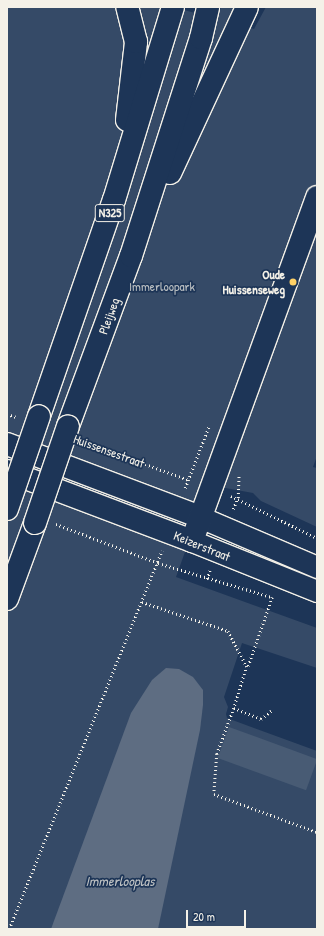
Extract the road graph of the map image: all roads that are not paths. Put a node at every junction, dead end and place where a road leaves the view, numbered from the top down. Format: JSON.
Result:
{"nodes":[{"id":1,"x":127,"y":7,"type":"edge"},
{"id":2,"x":173,"y":7,"type":"edge"},
{"id":3,"x":208,"y":7,"type":"edge"},
{"id":4,"x":247,"y":7,"type":"edge"},
{"id":5,"x":317,"y":197,"type":"edge"},
{"id":6,"x":114,"y":200,"type":"junction"},
{"id":7,"x":131,"y":256,"type":"junction"},
{"id":8,"x":7,"y":444,"type":"edge"},
{"id":9,"x":7,"y":471,"type":"edge"},
{"id":10,"x":7,"y":509,"type":"edge"},
{"id":11,"x":200,"y":517,"type":"junction"},
{"id":12,"x":192,"y":541,"type":"junction"},
{"id":13,"x":317,"y":567,"type":"edge"},
{"id":14,"x":317,"y":592,"type":"edge"},
{"id":15,"x":7,"y":599,"type":"edge"}],
"edges":[{"from":1,"to":6,"type":"main road","number":"N325"},
{"from":2,"to":6,"type":"main road","number":"N325"},
{"from":3,"to":7,"type":"main road","name":"Pleijweg","number":"N325"},
{"from":4,"to":7,"type":"main road","number":"N325"},
{"from":5,"to":11,"type":"main road"},
{"from":6,"to":10,"type":"main road","number":"N325","bridge":true},
{"from":7,"to":15,"type":"main road","name":"Pleijweg","number":"N325","bridge":true},
{"from":8,"to":11,"type":"main road","name":"Keizerstraat"},
{"from":9,"to":12,"type":"main road","name":"Keizerstraat"},
{"from":11,"to":12,"type":"main road"},
{"from":11,"to":13,"type":"street","name":"Keizerstraat"},
{"from":12,"to":14,"type":"street","name":"Keizerstraat"}]}
